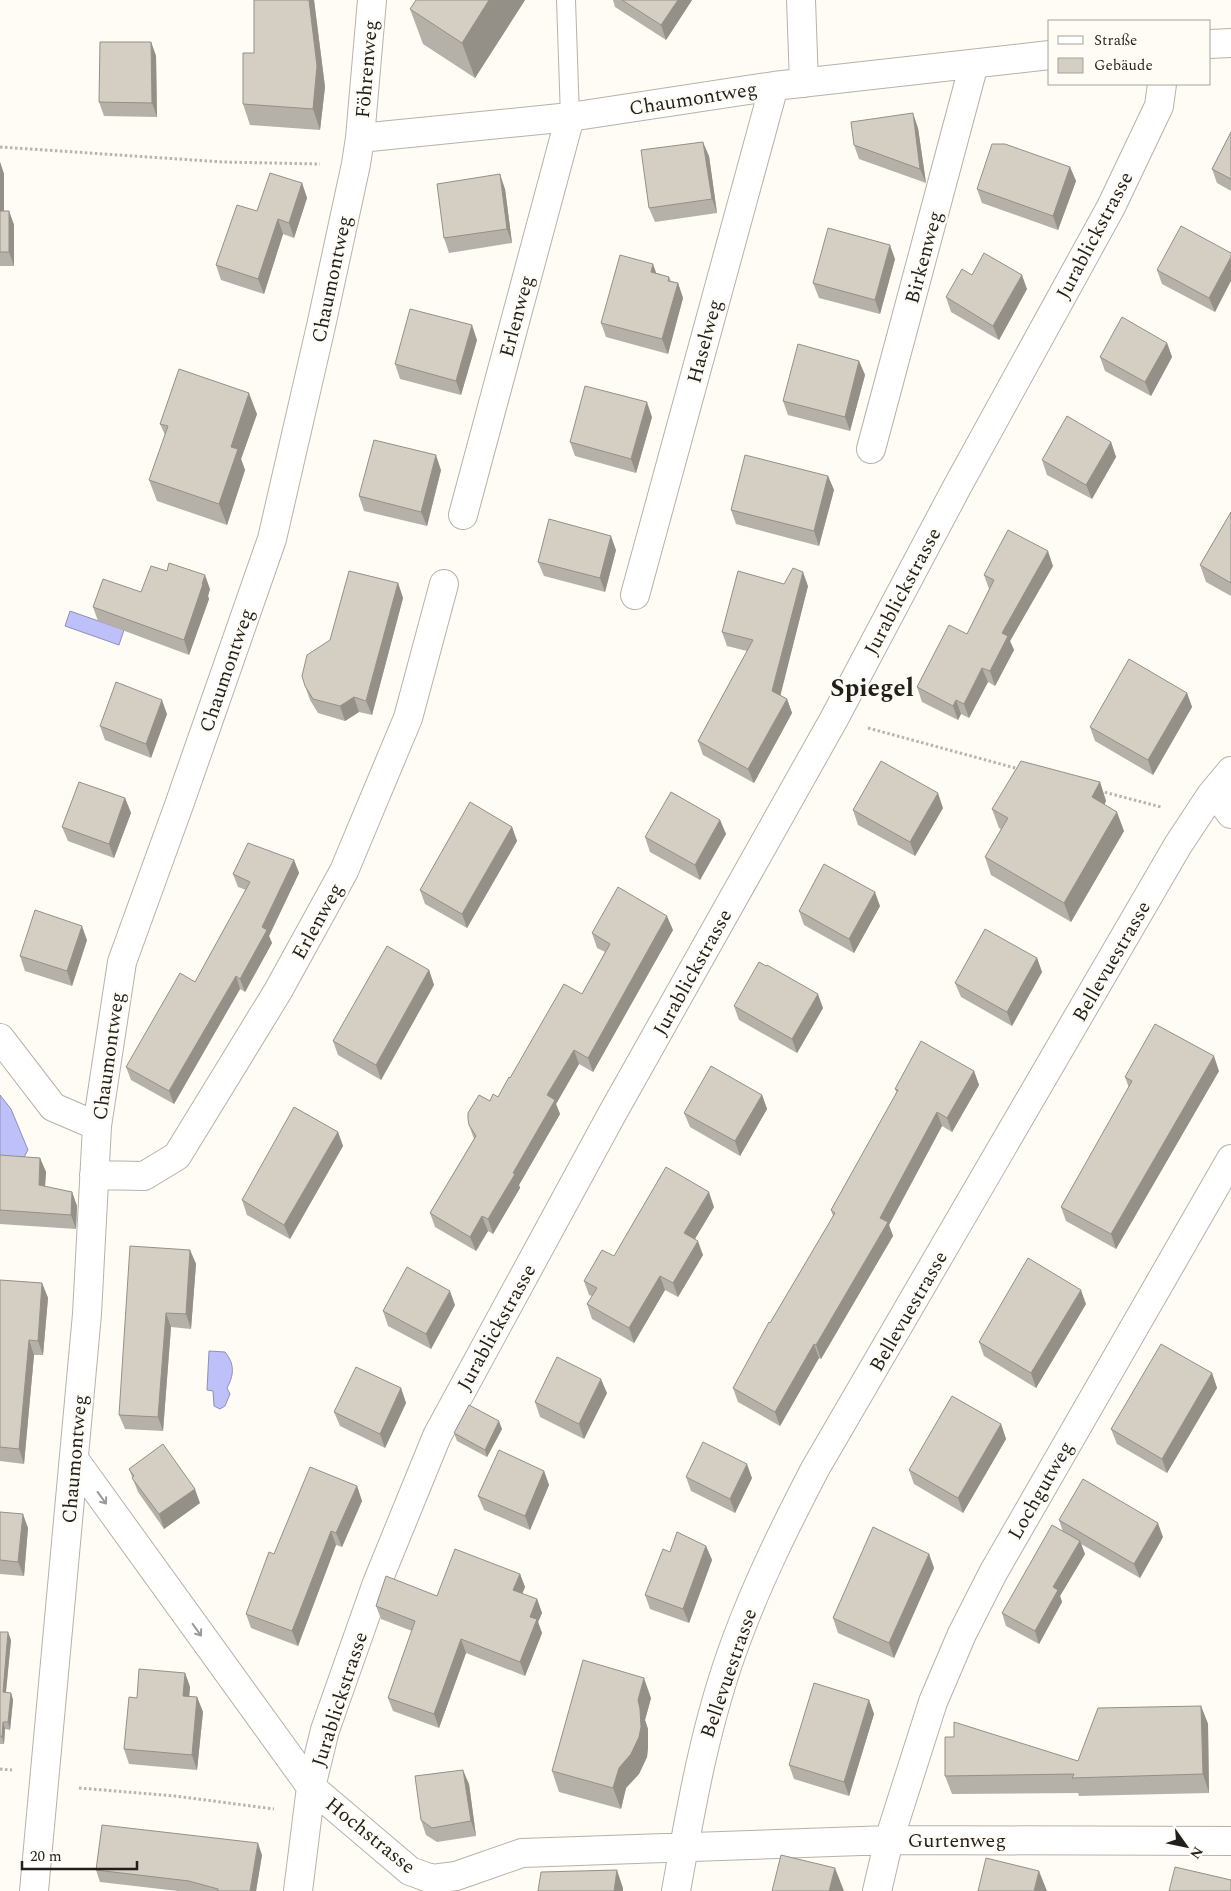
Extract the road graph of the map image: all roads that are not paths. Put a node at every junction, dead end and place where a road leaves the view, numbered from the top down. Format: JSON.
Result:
{"nodes":[{"id":1,"x":372,"y":0,"type":"edge"},
{"id":2,"x":566,"y":0,"type":"edge"},
{"id":3,"x":801,"y":0,"type":"edge"},
{"id":4,"x":1231,"y":43,"type":"edge"},
{"id":5,"x":1211,"y":44,"type":"edge"},
{"id":6,"x":1048,"y":56,"type":"edge"},
{"id":7,"x":974,"y":64,"type":"junction"},
{"id":8,"x":804,"y":83,"type":"junction"},
{"id":9,"x":1162,"y":85,"type":"edge"},
{"id":10,"x":774,"y":86,"type":"junction"},
{"id":11,"x":570,"y":117,"type":"junction"},
{"id":12,"x":358,"y":151,"type":"junction"},
{"id":13,"x":871,"y":449,"type":"dead end"},
{"id":14,"x":463,"y":515,"type":"dead end"},
{"id":15,"x":444,"y":584,"type":"dead end"},
{"id":16,"x":635,"y":595,"type":"dead end"},
{"id":17,"x":1231,"y":771,"type":"edge"},
{"id":18,"x":1211,"y":796,"type":"junction"},
{"id":19,"x":1231,"y":814,"type":"edge"},
{"id":20,"x":0,"y":1038,"type":"edge"},
{"id":21,"x":97,"y":1126,"type":"junction"},
{"id":22,"x":1231,"y":1159,"type":"edge"},
{"id":23,"x":94,"y":1175,"type":"junction"},
{"id":24,"x":74,"y":1459,"type":"junction"},
{"id":25,"x":310,"y":1800,"type":"junction"},
{"id":26,"x":889,"y":1840,"type":"junction"},
{"id":27,"x":1231,"y":1841,"type":"edge"},
{"id":28,"x":683,"y":1848,"type":"junction"},
{"id":29,"x":34,"y":1891,"type":"edge"},
{"id":30,"x":298,"y":1891,"type":"edge"},
{"id":31,"x":676,"y":1891,"type":"edge"},
{"id":32,"x":877,"y":1891,"type":"edge"}],
"edges":[{"from":1,"to":12,"type":"street","name":"Föhrenweg"},
{"from":2,"to":11,"type":"lane"},
{"from":3,"to":8,"type":"street"},
{"from":4,"to":5,"type":"street"},
{"from":6,"to":7,"type":"street","name":"Chaumontweg"},
{"from":7,"to":8,"type":"street","name":"Chaumontweg"},
{"from":7,"to":13,"type":"street","name":"Birkenweg"},
{"from":8,"to":10,"type":"street","name":"Chaumontweg"},
{"from":9,"to":25,"type":"street","name":"Jurablickstrasse"},
{"from":10,"to":11,"type":"street","name":"Chaumontweg"},
{"from":10,"to":16,"type":"street","name":"Haselweg"},
{"from":11,"to":12,"type":"street","name":"Chaumontweg"},
{"from":11,"to":14,"type":"street","name":"Erlenweg"},
{"from":12,"to":21,"type":"street","name":"Chaumontweg"},
{"from":15,"to":23,"type":"street","name":"Erlenweg"},
{"from":17,"to":18,"type":"street","name":"Bellevuestrasse"},
{"from":18,"to":19,"type":"street"},
{"from":18,"to":28,"type":"street","name":"Bellevuestrasse"},
{"from":20,"to":21,"type":"street"},
{"from":21,"to":23,"type":"street","name":"Chaumontweg"},
{"from":22,"to":26,"type":"street","name":"Lochgutweg"},
{"from":23,"to":24,"type":"street","name":"Chaumontweg"},
{"from":24,"to":25,"type":"street","name":"Hochstrasse","one_way":true},
{"from":24,"to":29,"type":"street","name":"Chaumontweg"},
{"from":25,"to":28,"type":"street","name":"Hochstrasse"},
{"from":25,"to":30,"type":"street","name":"Jurablickstrasse"},
{"from":26,"to":27,"type":"street","name":"Gurtenweg"},
{"from":26,"to":28,"type":"street","name":"Gurtenweg"},
{"from":26,"to":32,"type":"street","name":"Lochgutweg"},
{"from":28,"to":31,"type":"street","name":"Bellevuestrasse"}]}
